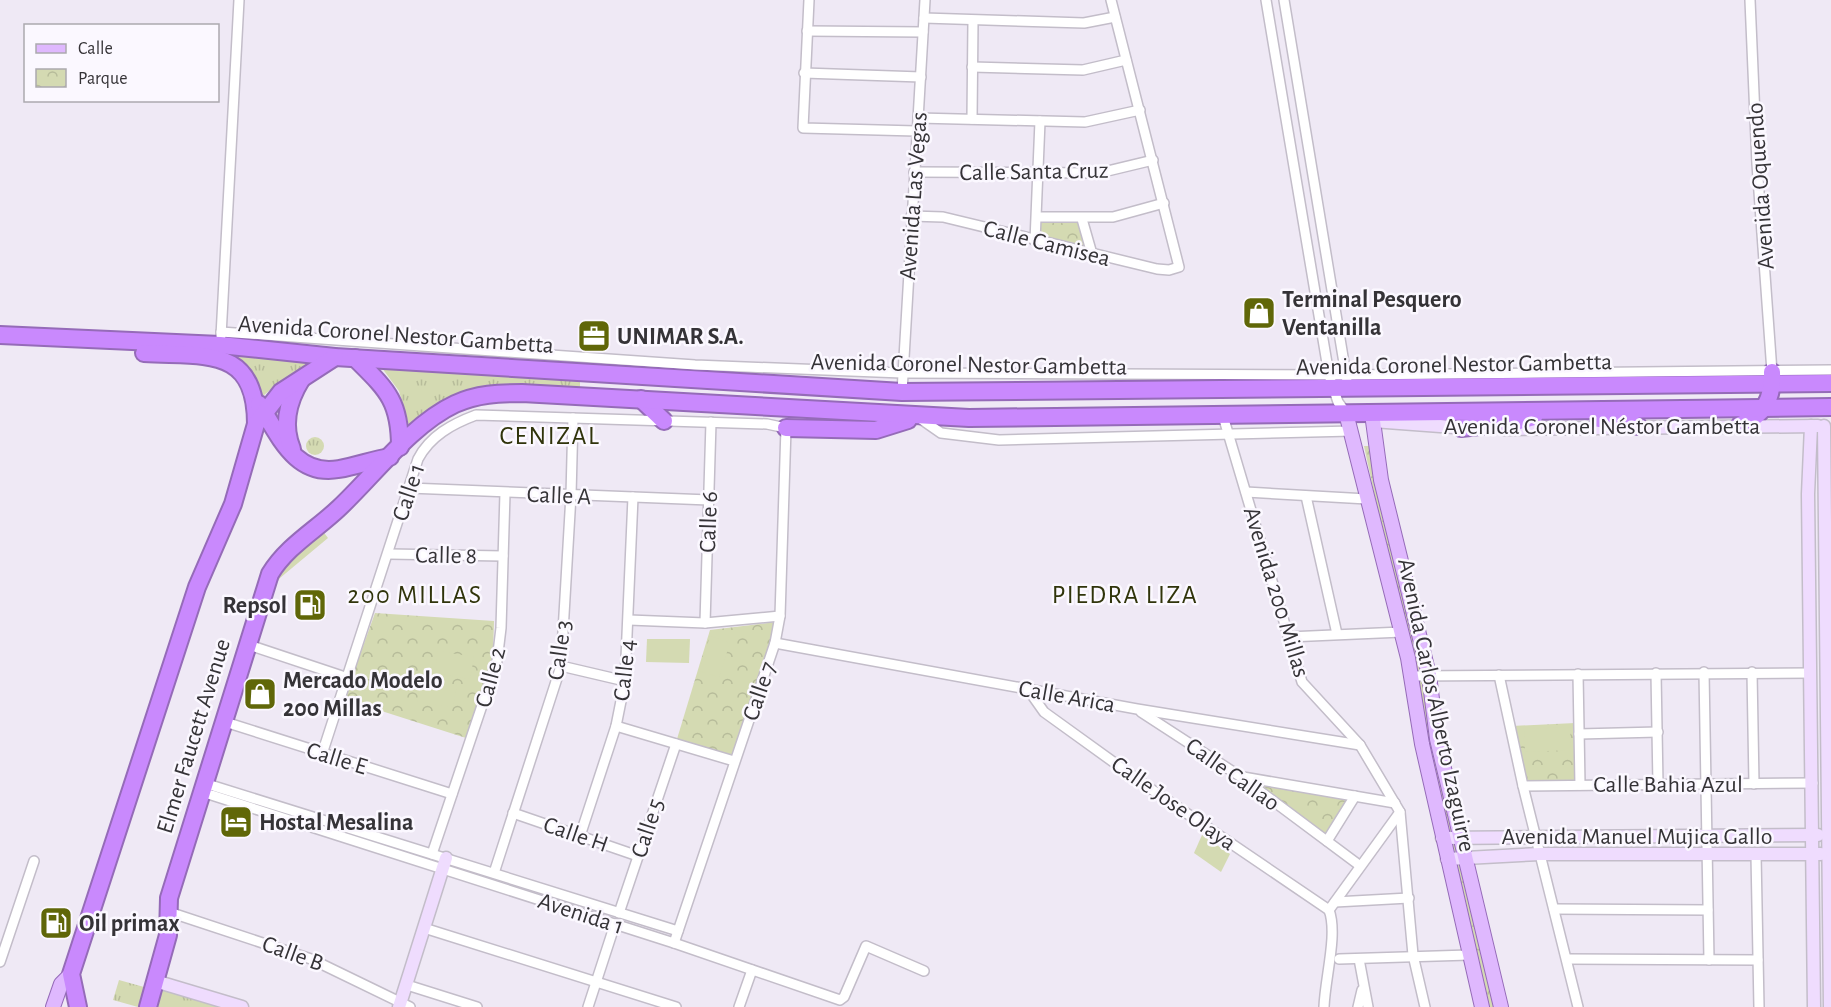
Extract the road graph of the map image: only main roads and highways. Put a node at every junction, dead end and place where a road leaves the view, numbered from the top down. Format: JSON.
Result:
{"nodes":[{"id":1,"x":0,"y":335,"type":"edge"},
{"id":2,"x":0,"y":344,"type":"edge"},
{"id":3,"x":335,"y":357,"type":"junction"},
{"id":4,"x":355,"y":358,"type":"junction"},
{"id":5,"x":302,"y":378,"type":"junction"},
{"id":6,"x":1772,"y":378,"type":"junction"},
{"id":7,"x":1831,"y":383,"type":"edge"},
{"id":8,"x":641,"y":399,"type":"junction"},
{"id":9,"x":1831,"y":407,"type":"edge"},
{"id":10,"x":1766,"y":408,"type":"junction"},
{"id":11,"x":1558,"y":410,"type":"junction"},
{"id":12,"x":1576,"y":410,"type":"junction"},
{"id":13,"x":1346,"y":413,"type":"junction"},
{"id":14,"x":918,"y":417,"type":"junction"},
{"id":15,"x":260,"y":418,"type":"junction"},
{"id":16,"x":664,"y":421,"type":"road end"},
{"id":17,"x":1373,"y":421,"type":"joint"},
{"id":18,"x":1740,"y":425,"type":"road end"},
{"id":19,"x":1638,"y":426,"type":"road end"},
{"id":20,"x":786,"y":428,"type":"road end"},
{"id":21,"x":1461,"y":428,"type":"road end"},
{"id":22,"x":395,"y":452,"type":"junction"},
{"id":23,"x":296,"y":458,"type":"junction"},
{"id":24,"x":71,"y":974,"type":"junction"},
{"id":25,"x":53,"y":1007,"type":"edge"},
{"id":26,"x":78,"y":1007,"type":"edge"},
{"id":27,"x":148,"y":1007,"type":"edge"},
{"id":28,"x":1482,"y":1007,"type":"edge"},
{"id":29,"x":1501,"y":1007,"type":"edge"}],
"edges":[{"from":1,"to":3,"type":"highway","name":"Avenida Coronel Nestor Gambetta"},
{"from":2,"to":15,"type":"highway","name":"Avenida Coronel Nestor Gambetta"},
{"from":3,"to":4,"type":"highway","name":"Avenida Coronel Nestor Gambetta"},
{"from":3,"to":5,"type":"highway"},
{"from":4,"to":6,"type":"highway","name":"Avenida Coronel Nestor Gambetta"},
{"from":4,"to":22,"type":"highway"},
{"from":5,"to":15,"type":"highway"},
{"from":5,"to":23,"type":"highway"},
{"from":6,"to":7,"type":"highway","name":"Avenida Coronel Nestor Gambetta"},
{"from":6,"to":10,"type":"highway"},
{"from":8,"to":14,"type":"highway","name":"Avenida Coronel Nestor Gambetta"},
{"from":8,"to":16,"type":"highway"},
{"from":8,"to":22,"type":"highway","name":"Avenida Coronel Nestor Gambetta"},
{"from":9,"to":10,"type":"highway","name":"Avenida Coronel Nestor Gambetta"},
{"from":10,"to":12,"type":"highway","name":"Avenida Coronel Nestor Gambetta"},
{"from":10,"to":18,"type":"highway"},
{"from":11,"to":12,"type":"highway","name":"Avenida Coronel Nestor Gambetta"},
{"from":11,"to":13,"type":"highway","name":"Avenida Coronel Nestor Gambetta"},
{"from":11,"to":21,"type":"highway"},
{"from":12,"to":19,"type":"highway"},
{"from":13,"to":14,"type":"highway","name":"Avenida Coronel Nestor Gambetta"},
{"from":13,"to":17,"type":"highway"},
{"from":13,"to":28,"type":"main road","name":"Avenida Carlos Alberto Izaguirre"},
{"from":14,"to":20,"type":"highway"},
{"from":15,"to":23,"type":"highway"},
{"from":15,"to":24,"type":"highway","name":"Elmer Faucett Avenue"},
{"from":17,"to":29,"type":"main road","name":"Avenida Carlos Alberto Izaguirre"},
{"from":22,"to":23,"type":"highway"},
{"from":22,"to":27,"type":"highway","name":"Elmer Faucett Avenue"},
{"from":24,"to":25,"type":"main road","name":"Elmer Faucett Avenue"},
{"from":24,"to":26,"type":"highway"}]}
